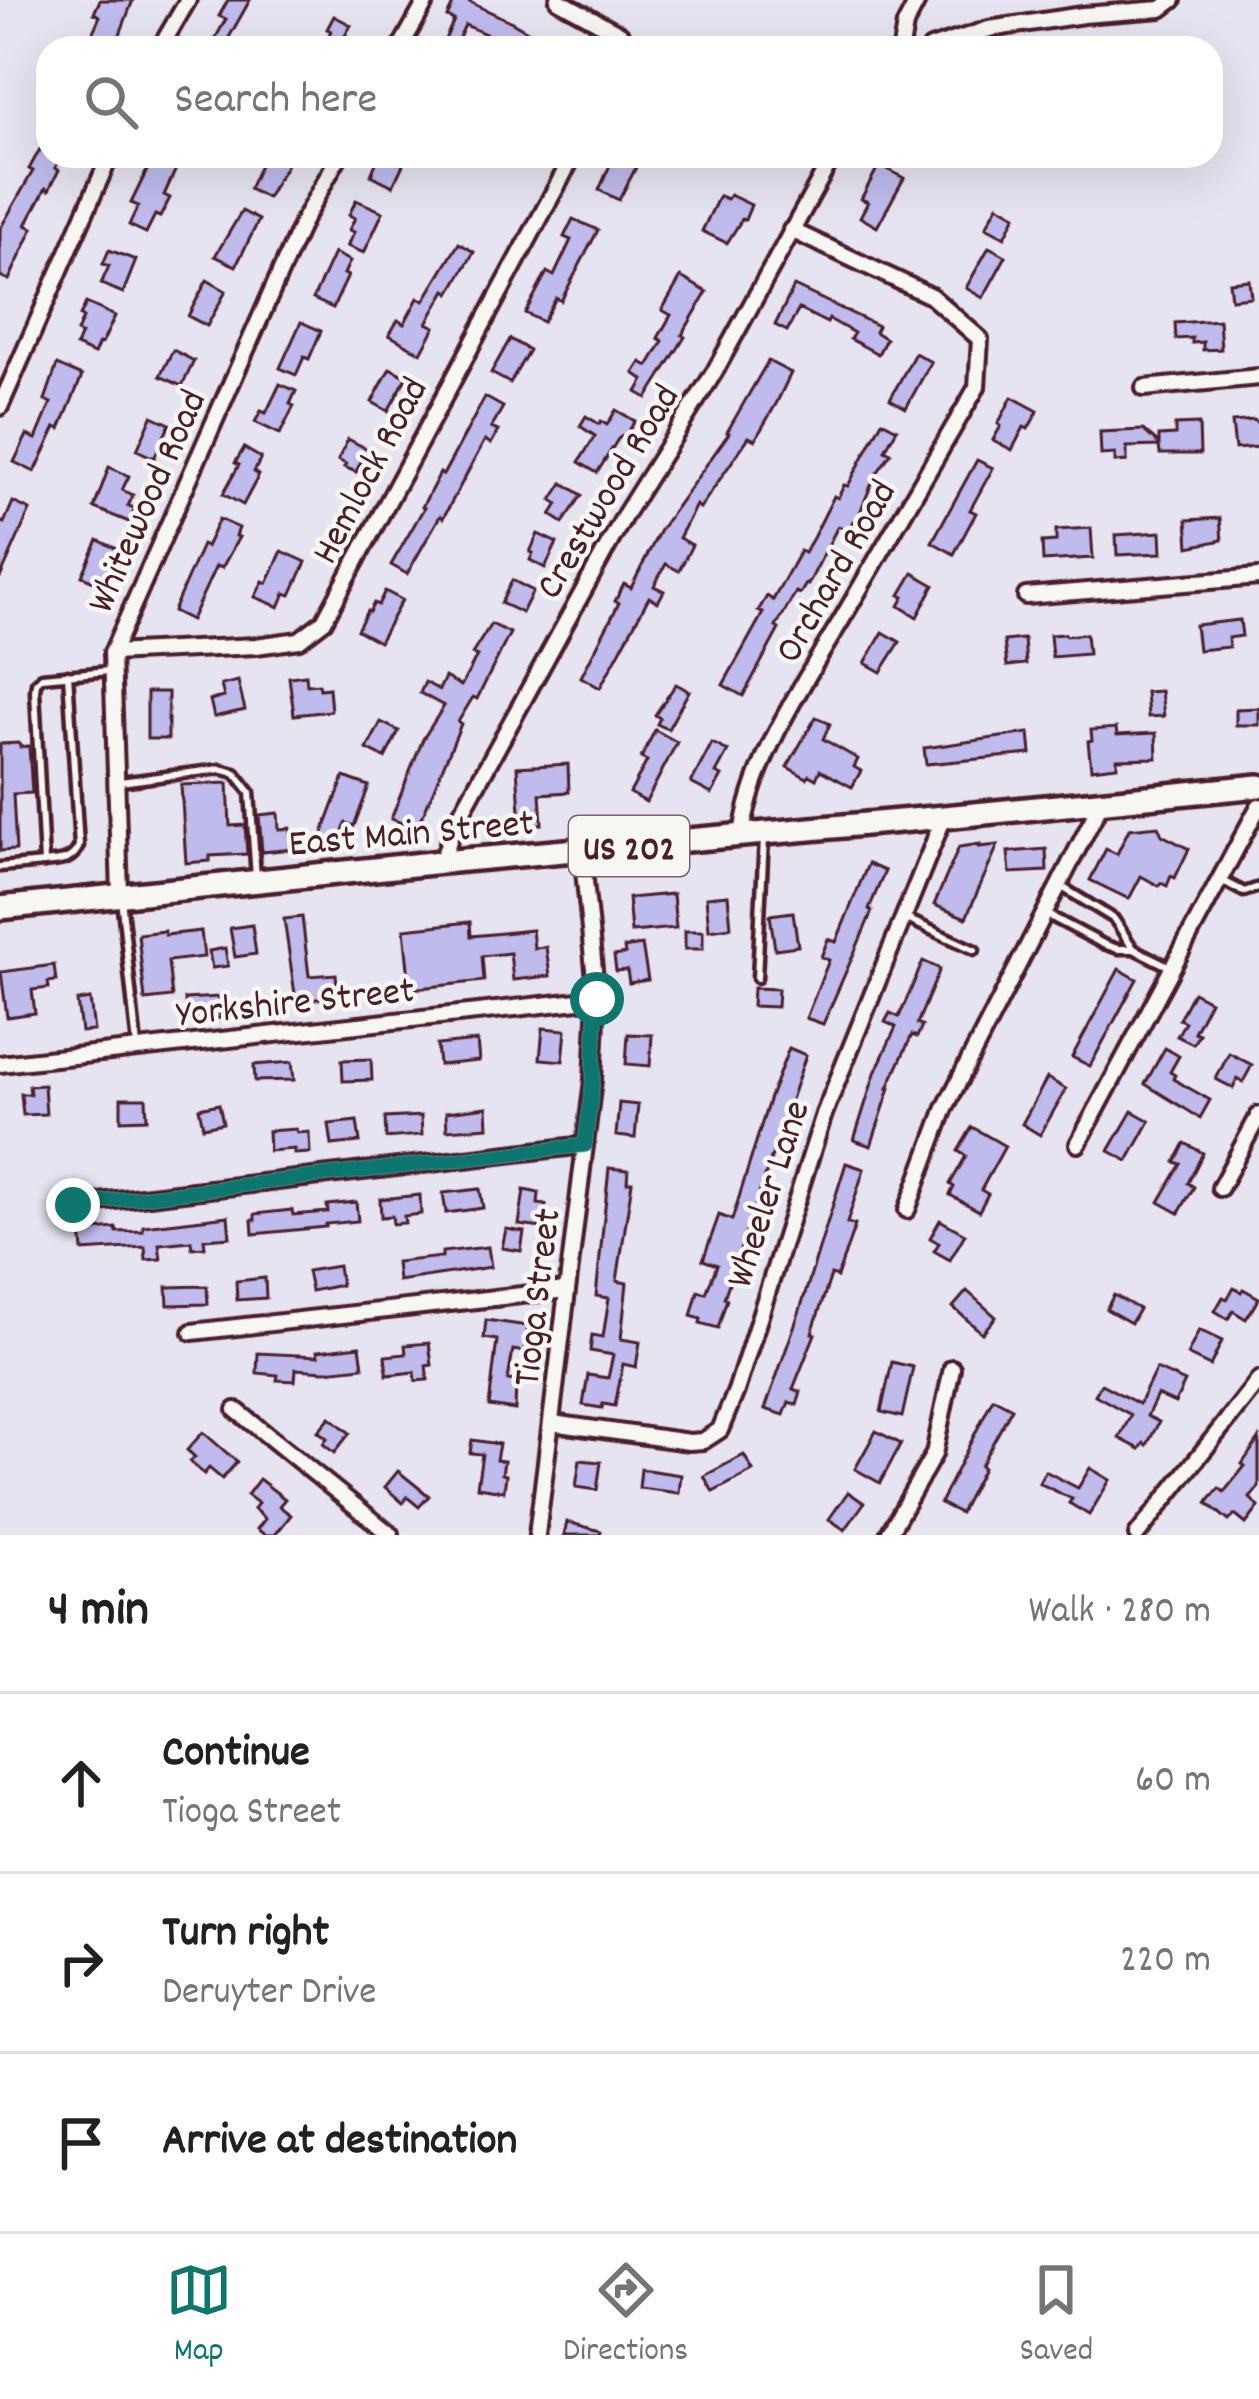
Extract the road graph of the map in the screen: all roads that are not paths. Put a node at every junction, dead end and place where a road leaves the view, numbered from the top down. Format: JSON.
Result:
{"nodes":[{"id":1,"x":188,"y":0,"type":"edge"},
{"id":2,"x":428,"y":0,"type":"edge"},
{"id":3,"x":558,"y":0,"type":"edge"},
{"id":4,"x":918,"y":0,"type":"edge"},
{"id":5,"x":1172,"y":0,"type":"edge"},
{"id":6,"x":167,"y":36,"type":"edge"},
{"id":7,"x":407,"y":36,"type":"edge"},
{"id":8,"x":621,"y":36,"type":"edge"},
{"id":9,"x":903,"y":36,"type":"edge"},
{"id":10,"x":968,"y":36,"type":"edge"},
{"id":11,"x":105,"y":168,"type":"edge"},
{"id":12,"x":332,"y":168,"type":"edge"},
{"id":13,"x":567,"y":168,"type":"edge"},
{"id":14,"x":826,"y":168,"type":"edge"},
{"id":15,"x":791,"y":230,"type":"junction"},
{"id":16,"x":1259,"y":377,"type":"edge"},
{"id":17,"x":1144,"y":388,"type":"dead end"},
{"id":18,"x":0,"y":406,"type":"edge"},
{"id":19,"x":1259,"y":577,"type":"edge"},
{"id":20,"x":1026,"y":596,"type":"dead end"},
{"id":21,"x":112,"y":653,"type":"junction"},
{"id":22,"x":111,"y":670,"type":"junction"},
{"id":23,"x":68,"y":674,"type":"junction"},
{"id":24,"x":116,"y":782,"type":"junction"},
{"id":25,"x":1259,"y":786,"type":"edge"},
{"id":26,"x":1102,"y":801,"type":"junction"},
{"id":27,"x":1259,"y":806,"type":"edge"},
{"id":28,"x":944,"y":817,"type":"junction"},
{"id":29,"x":753,"y":834,"type":"junction"},
{"id":30,"x":582,"y":850,"type":"junction"},
{"id":31,"x":442,"y":862,"type":"junction"},
{"id":32,"x":44,"y":863,"type":"junction"},
{"id":33,"x":0,"y":867,"type":"edge"},
{"id":34,"x":1220,"y":879,"type":"junction"},
{"id":35,"x":257,"y":880,"type":"junction"},
{"id":36,"x":1059,"y":886,"type":"junction"},
{"id":37,"x":1259,"y":887,"type":"edge"},
{"id":38,"x":120,"y":894,"type":"junction"},
{"id":39,"x":0,"y":908,"type":"edge"},
{"id":40,"x":1045,"y":913,"type":"junction"},
{"id":41,"x":904,"y":917,"type":"junction"},
{"id":42,"x":1133,"y":949,"type":"junction"},
{"id":43,"x":975,"y":950,"type":"dead end"},
{"id":44,"x":1172,"y":968,"type":"junction"},
{"id":45,"x":757,"y":978,"type":"dead end"},
{"id":46,"x":597,"y":999,"type":"junction"},
{"id":47,"x":137,"y":1049,"type":"junction"},
{"id":48,"x":0,"y":1064,"type":"edge"},
{"id":49,"x":1259,"y":1115,"type":"edge"},
{"id":50,"x":1078,"y":1144,"type":"dead end"},
{"id":51,"x":585,"y":1145,"type":"junction"},
{"id":52,"x":1220,"y":1188,"type":"dead end"},
{"id":53,"x":73,"y":1205,"type":"dead end"},
{"id":54,"x":907,"y":1210,"type":"dead end"},
{"id":55,"x":566,"y":1290,"type":"junction"},
{"id":56,"x":192,"y":1332,"type":"dead end"},
{"id":57,"x":952,"y":1369,"type":"dead end"},
{"id":58,"x":1259,"y":1380,"type":"edge"},
{"id":59,"x":236,"y":1410,"type":"dead end"},
{"id":60,"x":552,"y":1423,"type":"junction"},
{"id":61,"x":391,"y":1535,"type":"edge"},
{"id":62,"x":537,"y":1535,"type":"edge"},
{"id":63,"x":888,"y":1535,"type":"edge"},
{"id":64,"x":1137,"y":1535,"type":"edge"}],
"edges":[{"from":1,"to":6,"type":"street"},
{"from":2,"to":7,"type":"street"},
{"from":3,"to":8,"type":"street"},
{"from":4,"to":9,"type":"street"},
{"from":5,"to":10,"type":"street"},
{"from":11,"to":18,"type":"street"},
{"from":12,"to":21,"type":"street","name":"Whitewood Road"},
{"from":13,"to":21,"type":"street","name":"Hemlock Road"},
{"from":14,"to":15,"type":"street","name":"Crestwood Road"},
{"from":15,"to":29,"type":"street","name":"Orchard Road"},
{"from":15,"to":31,"type":"street","name":"Crestwood Road"},
{"from":16,"to":17,"type":"street"},
{"from":19,"to":20,"type":"street"},
{"from":21,"to":22,"type":"street","name":"Whitewood Road"},
{"from":22,"to":23,"type":"lane"},
{"from":22,"to":24,"type":"street","name":"Whitewood Road"},
{"from":23,"to":32,"type":"lane"},
{"from":23,"to":32,"type":"lane"},
{"from":24,"to":35,"type":"lane"},
{"from":24,"to":38,"type":"street","name":"Whitewood Road"},
{"from":25,"to":26,"type":"highway","name":"East Main Street","number":"US 202"},
{"from":26,"to":28,"type":"highway","name":"East Main Street","number":"US 202"},
{"from":26,"to":36,"type":"street"},
{"from":27,"to":34,"type":"street"},
{"from":28,"to":29,"type":"highway","name":"East Main Street","number":"US 202"},
{"from":28,"to":41,"type":"street","name":"Wheeler Lane"},
{"from":29,"to":30,"type":"highway","name":"East Main Street","number":"US 202"},
{"from":29,"to":45,"type":"lane"},
{"from":30,"to":31,"type":"highway","name":"East Main Street","number":"US 202"},
{"from":30,"to":46,"type":"street","name":"Tioga Street"},
{"from":31,"to":35,"type":"highway","name":"East Main Street","number":"US 202"},
{"from":32,"to":33,"type":"lane"},
{"from":34,"to":37,"type":"lane"},
{"from":34,"to":44,"type":"street"},
{"from":35,"to":38,"type":"highway","name":"East Main Street","number":"US 202"},
{"from":36,"to":40,"type":"street"},
{"from":36,"to":42,"type":"lane"},
{"from":38,"to":39,"type":"highway","name":"East Main Street","number":"US 202"},
{"from":38,"to":47,"type":"lane"},
{"from":40,"to":42,"type":"lane"},
{"from":40,"to":54,"type":"street"},
{"from":41,"to":43,"type":"lane"},
{"from":41,"to":60,"type":"street","name":"Wheeler Lane"},
{"from":42,"to":44,"type":"lane"},
{"from":44,"to":50,"type":"street"},
{"from":46,"to":47,"type":"street","name":"Yorkshire Street"},
{"from":46,"to":51,"type":"street","name":"Tioga Street"},
{"from":47,"to":48,"type":"street","name":"Yorkshire Street"},
{"from":49,"to":52,"type":"street"},
{"from":51,"to":53,"type":"street"},
{"from":51,"to":55,"type":"street","name":"Tioga Street"},
{"from":55,"to":56,"type":"street"},
{"from":55,"to":60,"type":"street","name":"Tioga Street"},
{"from":57,"to":63,"type":"street"},
{"from":58,"to":64,"type":"street"},
{"from":59,"to":61,"type":"street"},
{"from":60,"to":62,"type":"street","name":"Tioga Street"}]}
